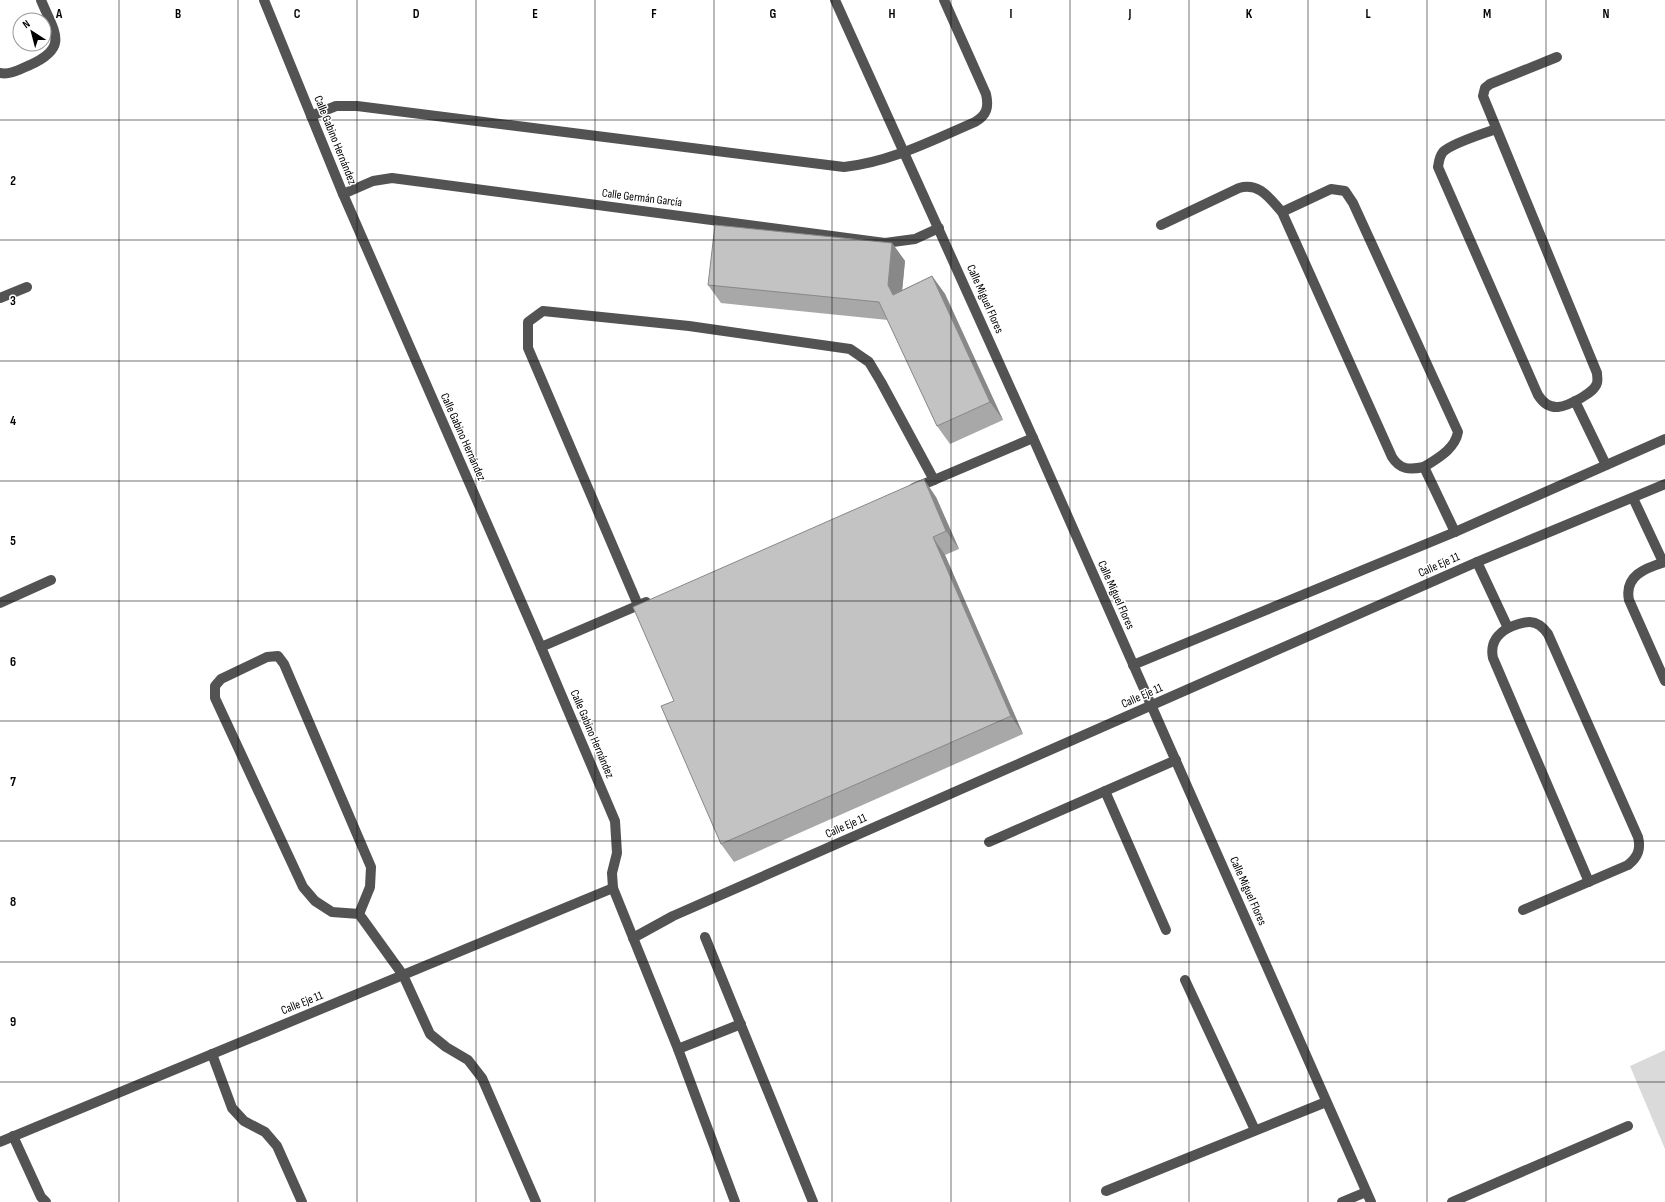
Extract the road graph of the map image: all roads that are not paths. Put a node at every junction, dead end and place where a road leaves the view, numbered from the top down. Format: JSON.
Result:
{"nodes":[{"id":1,"x":41,"y":0,"type":"edge"},
{"id":2,"x":264,"y":0,"type":"edge"},
{"id":3,"x":835,"y":0,"type":"edge"},
{"id":4,"x":944,"y":0,"type":"edge"},
{"id":5,"x":1557,"y":57,"type":"dead end"},
{"id":6,"x":0,"y":73,"type":"edge"},
{"id":7,"x":311,"y":116,"type":"junction"},
{"id":8,"x":1496,"y":128,"type":"junction"},
{"id":9,"x":903,"y":153,"type":"junction"},
{"id":10,"x":343,"y":194,"type":"junction"},
{"id":11,"x":1282,"y":212,"type":"junction"},
{"id":12,"x":1161,"y":225,"type":"dead end"},
{"id":13,"x":939,"y":228,"type":"junction"},
{"id":14,"x":27,"y":287,"type":"dead end"},
{"id":15,"x":0,"y":298,"type":"edge"},
{"id":16,"x":1575,"y":401,"type":"junction"},
{"id":17,"x":1033,"y":438,"type":"junction"},
{"id":18,"x":1665,"y":439,"type":"edge"},
{"id":19,"x":1606,"y":465,"type":"junction"},
{"id":20,"x":1424,"y":467,"type":"junction"},
{"id":21,"x":934,"y":480,"type":"junction"},
{"id":22,"x":1665,"y":484,"type":"edge"},
{"id":23,"x":906,"y":491,"type":"edge"},
{"id":24,"x":1633,"y":498,"type":"junction"},
{"id":25,"x":1455,"y":532,"type":"junction"},
{"id":26,"x":1477,"y":562,"type":"junction"},
{"id":27,"x":1664,"y":562,"type":"edge"},
{"id":28,"x":51,"y":580,"type":"dead end"},
{"id":29,"x":658,"y":596,"type":"edge"},
{"id":30,"x":0,"y":603,"type":"edge"},
{"id":31,"x":638,"y":605,"type":"junction"},
{"id":32,"x":1508,"y":628,"type":"junction"},
{"id":33,"x":541,"y":647,"type":"junction"},
{"id":34,"x":1133,"y":666,"type":"junction"},
{"id":35,"x":1665,"y":682,"type":"edge"},
{"id":36,"x":1152,"y":706,"type":"junction"},
{"id":37,"x":1176,"y":760,"type":"junction"},
{"id":38,"x":1105,"y":791,"type":"junction"},
{"id":39,"x":989,"y":842,"type":"dead end"},
{"id":40,"x":1589,"y":882,"type":"junction"},
{"id":41,"x":613,"y":888,"type":"junction"},
{"id":42,"x":1524,"y":910,"type":"dead end"},
{"id":43,"x":359,"y":914,"type":"junction"},
{"id":44,"x":1166,"y":930,"type":"dead end"},
{"id":45,"x":705,"y":937,"type":"dead end"},
{"id":46,"x":633,"y":938,"type":"junction"},
{"id":47,"x":403,"y":975,"type":"junction"},
{"id":48,"x":1185,"y":980,"type":"dead end"},
{"id":49,"x":741,"y":1024,"type":"junction"},
{"id":50,"x":678,"y":1049,"type":"junction"},
{"id":51,"x":212,"y":1054,"type":"junction"},
{"id":52,"x":1326,"y":1102,"type":"junction"},
{"id":53,"x":1628,"y":1126,"type":"dead end"},
{"id":54,"x":1256,"y":1130,"type":"junction"},
{"id":55,"x":13,"y":1136,"type":"junction"},
{"id":56,"x":0,"y":1142,"type":"edge"},
{"id":57,"x":1106,"y":1191,"type":"dead end"},
{"id":58,"x":1366,"y":1192,"type":"junction"},
{"id":59,"x":46,"y":1202,"type":"edge"},
{"id":60,"x":302,"y":1202,"type":"edge"},
{"id":61,"x":536,"y":1202,"type":"edge"},
{"id":62,"x":735,"y":1202,"type":"edge"},
{"id":63,"x":813,"y":1202,"type":"edge"},
{"id":64,"x":1342,"y":1202,"type":"edge"},
{"id":65,"x":1371,"y":1202,"type":"edge"},
{"id":66,"x":1452,"y":1202,"type":"edge"}],
"edges":[{"from":1,"to":6,"type":"street"},
{"from":2,"to":7,"type":"street","name":"Calle Gabino Hernández"},
{"from":3,"to":9,"type":"street","name":"Calle Miguel Flores"},
{"from":4,"to":9,"type":"street"},
{"from":5,"to":8,"type":"street"},
{"from":7,"to":9,"type":"street"},
{"from":7,"to":10,"type":"street","name":"Calle Gabino Hernández"},
{"from":8,"to":16,"type":"street"},
{"from":8,"to":16,"type":"street"},
{"from":9,"to":13,"type":"street","name":"Calle Miguel Flores"},
{"from":10,"to":13,"type":"street","name":"Calle Germán García"},
{"from":10,"to":33,"type":"street","name":"Calle Gabino Hernández"},
{"from":11,"to":12,"type":"street"},
{"from":11,"to":20,"type":"street"},
{"from":11,"to":20,"type":"street"},
{"from":13,"to":17,"type":"street","name":"Calle Miguel Flores"},
{"from":14,"to":15,"type":"street"},
{"from":16,"to":19,"type":"street"},
{"from":17,"to":21,"type":"street"},
{"from":17,"to":34,"type":"street","name":"Calle Miguel Flores"},
{"from":18,"to":19,"type":"street"},
{"from":19,"to":25,"type":"street"},
{"from":20,"to":25,"type":"street"},
{"from":21,"to":23,"type":"street"},
{"from":21,"to":31,"type":"street"},
{"from":22,"to":24,"type":"street","name":"Calle Eje 11"},
{"from":24,"to":26,"type":"street","name":"Calle Eje 11"},
{"from":24,"to":27,"type":"street"},
{"from":25,"to":34,"type":"street"},
{"from":26,"to":32,"type":"street"},
{"from":26,"to":36,"type":"street","name":"Calle Eje 11"},
{"from":27,"to":35,"type":"street"},
{"from":28,"to":30,"type":"street"},
{"from":29,"to":31,"type":"street"},
{"from":31,"to":33,"type":"street"},
{"from":32,"to":40,"type":"street"},
{"from":32,"to":40,"type":"street"},
{"from":33,"to":41,"type":"street","name":"Calle Gabino Hernández"},
{"from":34,"to":36,"type":"street","name":"Calle Miguel Flores"},
{"from":36,"to":37,"type":"street","name":"Calle Miguel Flores"},
{"from":36,"to":46,"type":"street","name":"Calle Eje 11"},
{"from":37,"to":38,"type":"street"},
{"from":37,"to":52,"type":"street","name":"Calle Miguel Flores"},
{"from":38,"to":39,"type":"street"},
{"from":38,"to":44,"type":"street"},
{"from":40,"to":42,"type":"street"},
{"from":41,"to":46,"type":"street"},
{"from":41,"to":47,"type":"street","name":"Calle Eje 11"},
{"from":43,"to":43,"type":"street"},
{"from":43,"to":47,"type":"street"},
{"from":45,"to":49,"type":"street"},
{"from":46,"to":50,"type":"street"},
{"from":47,"to":51,"type":"street","name":"Calle Eje 11"},
{"from":47,"to":61,"type":"street"},
{"from":48,"to":54,"type":"street"},
{"from":49,"to":50,"type":"street"},
{"from":49,"to":63,"type":"street"},
{"from":50,"to":62,"type":"street"},
{"from":51,"to":55,"type":"street","name":"Calle Eje 11"},
{"from":51,"to":60,"type":"street"},
{"from":52,"to":54,"type":"street"},
{"from":52,"to":58,"type":"street","name":"Calle Miguel Flores"},
{"from":53,"to":66,"type":"street"},
{"from":54,"to":57,"type":"street"},
{"from":55,"to":56,"type":"street","name":"Calle Eje 11"},
{"from":55,"to":59,"type":"street"},
{"from":58,"to":64,"type":"street"},
{"from":58,"to":65,"type":"street","name":"Calle Miguel Flores"}]}
